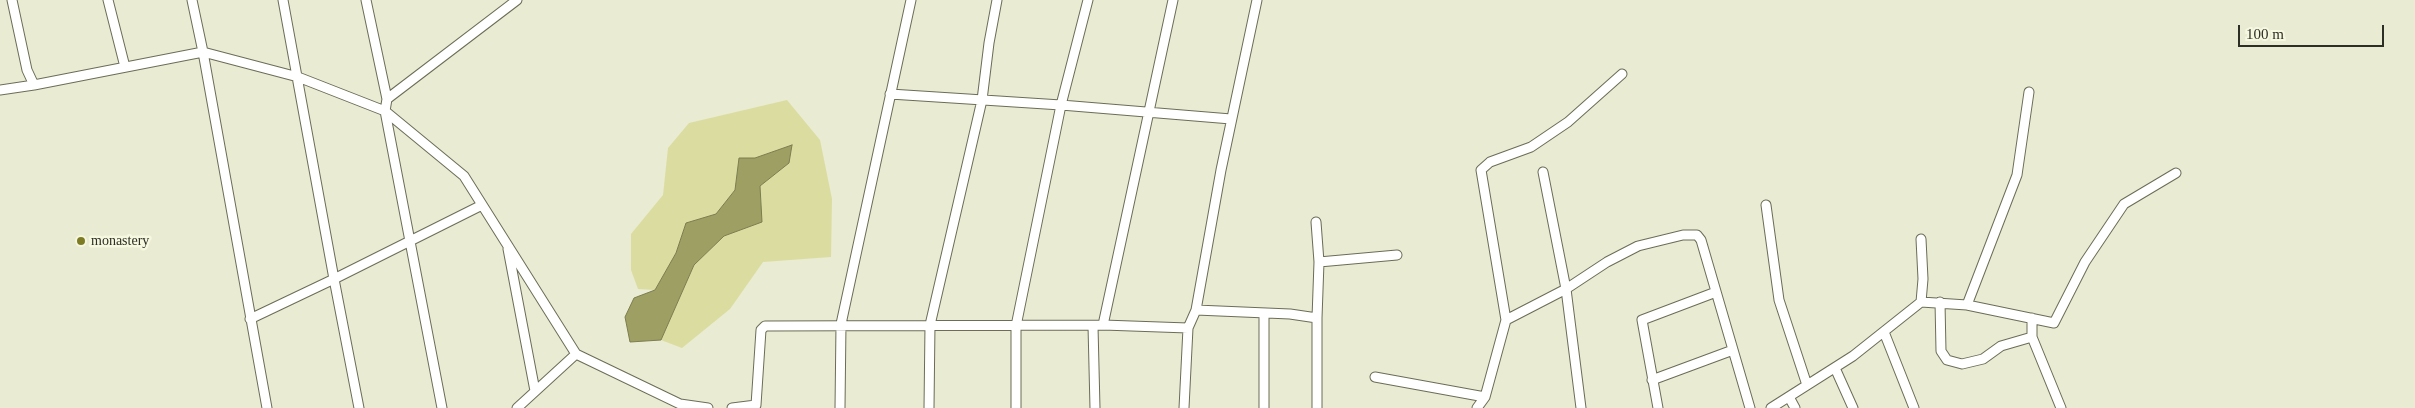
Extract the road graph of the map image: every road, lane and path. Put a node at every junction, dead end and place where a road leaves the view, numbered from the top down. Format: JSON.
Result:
{"nodes":[{"id":1,"x":12,"y":0,"type":"edge"},
{"id":2,"x":108,"y":0,"type":"edge"},
{"id":3,"x":192,"y":0,"type":"edge"},
{"id":4,"x":284,"y":0,"type":"edge"},
{"id":5,"x":366,"y":0,"type":"edge"},
{"id":6,"x":517,"y":0,"type":"edge"},
{"id":7,"x":911,"y":0,"type":"edge"},
{"id":8,"x":997,"y":0,"type":"edge"},
{"id":9,"x":1088,"y":0,"type":"edge"},
{"id":10,"x":1173,"y":0,"type":"edge"},
{"id":11,"x":1257,"y":0,"type":"edge"},
{"id":12,"x":204,"y":52,"type":"junction"},
{"id":13,"x":125,"y":67,"type":"junction"},
{"id":14,"x":1622,"y":74,"type":"dead end"},
{"id":15,"x":298,"y":77,"type":"junction"},
{"id":16,"x":34,"y":85,"type":"junction"},
{"id":17,"x":0,"y":90,"type":"edge"},
{"id":18,"x":2029,"y":92,"type":"dead end"},
{"id":19,"x":890,"y":94,"type":"junction"},
{"id":20,"x":386,"y":99,"type":"junction"},
{"id":21,"x":982,"y":100,"type":"junction"},
{"id":22,"x":1061,"y":105,"type":"junction"},
{"id":23,"x":386,"y":111,"type":"junction"},
{"id":24,"x":1149,"y":112,"type":"junction"},
{"id":25,"x":1231,"y":119,"type":"junction"},
{"id":26,"x":1543,"y":172,"type":"dead end"},
{"id":27,"x":2176,"y":173,"type":"dead end"},
{"id":28,"x":482,"y":205,"type":"junction"},
{"id":29,"x":1766,"y":205,"type":"dead end"},
{"id":30,"x":1316,"y":222,"type":"dead end"},
{"id":31,"x":1921,"y":239,"type":"dead end"},
{"id":32,"x":410,"y":240,"type":"junction"},
{"id":33,"x":507,"y":244,"type":"junction"},
{"id":34,"x":1397,"y":255,"type":"dead end"},
{"id":35,"x":1318,"y":262,"type":"junction"},
{"id":36,"x":334,"y":279,"type":"junction"},
{"id":37,"x":1566,"y":289,"type":"junction"},
{"id":38,"x":1716,"y":292,"type":"junction"},
{"id":39,"x":1921,"y":302,"type":"junction"},
{"id":40,"x":1940,"y":302,"type":"junction"},
{"id":41,"x":1966,"y":305,"type":"junction"},
{"id":42,"x":1196,"y":310,"type":"junction"},
{"id":43,"x":1264,"y":313,"type":"junction"},
{"id":44,"x":1317,"y":318,"type":"junction"},
{"id":45,"x":2032,"y":318,"type":"junction"},
{"id":46,"x":250,"y":319,"type":"junction"},
{"id":47,"x":1506,"y":320,"type":"junction"},
{"id":48,"x":841,"y":324,"type":"junction"},
{"id":49,"x":930,"y":325,"type":"junction"},
{"id":50,"x":1104,"y":325,"type":"junction"},
{"id":51,"x":1016,"y":326,"type":"junction"},
{"id":52,"x":1093,"y":326,"type":"junction"},
{"id":53,"x":1188,"y":328,"type":"junction"},
{"id":54,"x":1884,"y":332,"type":"junction"},
{"id":55,"x":2032,"y":336,"type":"junction"},
{"id":56,"x":1732,"y":350,"type":"junction"},
{"id":57,"x":576,"y":354,"type":"junction"},
{"id":58,"x":1835,"y":368,"type":"junction"},
{"id":59,"x":1375,"y":377,"type":"dead end"},
{"id":60,"x":1652,"y":380,"type":"junction"},
{"id":61,"x":1807,"y":385,"type":"junction"},
{"id":62,"x":535,"y":392,"type":"junction"},
{"id":63,"x":1484,"y":397,"type":"junction"},
{"id":64,"x":1789,"y":397,"type":"junction"},
{"id":65,"x":680,"y":406,"type":"edge"},
{"id":66,"x":756,"y":406,"type":"edge"},
{"id":67,"x":266,"y":408,"type":"edge"},
{"id":68,"x":359,"y":408,"type":"edge"},
{"id":69,"x":442,"y":408,"type":"edge"},
{"id":70,"x":517,"y":408,"type":"edge"},
{"id":71,"x":708,"y":408,"type":"edge"},
{"id":72,"x":732,"y":408,"type":"edge"},
{"id":73,"x":840,"y":408,"type":"edge"},
{"id":74,"x":929,"y":408,"type":"edge"},
{"id":75,"x":1016,"y":408,"type":"edge"},
{"id":76,"x":1095,"y":408,"type":"edge"},
{"id":77,"x":1184,"y":408,"type":"edge"},
{"id":78,"x":1264,"y":408,"type":"edge"},
{"id":79,"x":1317,"y":408,"type":"edge"},
{"id":80,"x":1477,"y":408,"type":"edge"},
{"id":81,"x":1581,"y":408,"type":"edge"},
{"id":82,"x":1658,"y":408,"type":"edge"},
{"id":83,"x":1750,"y":408,"type":"edge"},
{"id":84,"x":1771,"y":408,"type":"edge"},
{"id":85,"x":1796,"y":408,"type":"edge"},
{"id":86,"x":1853,"y":408,"type":"edge"},
{"id":87,"x":1914,"y":408,"type":"edge"},
{"id":88,"x":2061,"y":408,"type":"edge"}],
"edges":[{"from":1,"to":16,"type":"street"},
{"from":2,"to":13,"type":"street"},
{"from":3,"to":12,"type":"street"},
{"from":4,"to":15,"type":"street"},
{"from":5,"to":20,"type":"street"},
{"from":6,"to":20,"type":"street"},
{"from":7,"to":19,"type":"street"},
{"from":8,"to":21,"type":"street"},
{"from":9,"to":22,"type":"street"},
{"from":10,"to":24,"type":"street"},
{"from":11,"to":25,"type":"street"},
{"from":12,"to":13,"type":"street"},
{"from":12,"to":15,"type":"street"},
{"from":12,"to":46,"type":"street"},
{"from":13,"to":16,"type":"street"},
{"from":14,"to":47,"type":"street"},
{"from":15,"to":23,"type":"street"},
{"from":15,"to":36,"type":"street"},
{"from":16,"to":17,"type":"street"},
{"from":18,"to":41,"type":"street"},
{"from":19,"to":21,"type":"street"},
{"from":19,"to":48,"type":"street"},
{"from":20,"to":23,"type":"street"},
{"from":21,"to":22,"type":"street"},
{"from":21,"to":49,"type":"street"},
{"from":22,"to":24,"type":"street"},
{"from":22,"to":51,"type":"street"},
{"from":23,"to":28,"type":"street"},
{"from":23,"to":32,"type":"street"},
{"from":24,"to":25,"type":"street"},
{"from":24,"to":50,"type":"street"},
{"from":25,"to":42,"type":"street"},
{"from":26,"to":37,"type":"street"},
{"from":27,"to":45,"type":"street"},
{"from":28,"to":32,"type":"street"},
{"from":28,"to":33,"type":"street"},
{"from":29,"to":61,"type":"street"},
{"from":30,"to":35,"type":"street"},
{"from":31,"to":39,"type":"street"},
{"from":32,"to":36,"type":"street"},
{"from":32,"to":69,"type":"street"},
{"from":33,"to":57,"type":"street"},
{"from":33,"to":62,"type":"street"},
{"from":34,"to":35,"type":"street"},
{"from":35,"to":44,"type":"street"},
{"from":36,"to":46,"type":"street"},
{"from":36,"to":68,"type":"street"},
{"from":37,"to":38,"type":"street"},
{"from":37,"to":47,"type":"street"},
{"from":37,"to":81,"type":"street"},
{"from":38,"to":56,"type":"street"},
{"from":38,"to":60,"type":"street"},
{"from":39,"to":40,"type":"street"},
{"from":39,"to":54,"type":"street"},
{"from":40,"to":41,"type":"street"},
{"from":40,"to":55,"type":"street"},
{"from":41,"to":45,"type":"street"},
{"from":42,"to":43,"type":"street"},
{"from":42,"to":53,"type":"street"},
{"from":43,"to":44,"type":"street"},
{"from":43,"to":78,"type":"street"},
{"from":44,"to":79,"type":"street"},
{"from":45,"to":55,"type":"street"},
{"from":46,"to":67,"type":"street"},
{"from":47,"to":63,"type":"street"},
{"from":48,"to":49,"type":"street"},
{"from":48,"to":66,"type":"street"},
{"from":48,"to":73,"type":"street"},
{"from":49,"to":51,"type":"street"},
{"from":49,"to":74,"type":"street"},
{"from":50,"to":52,"type":"street"},
{"from":50,"to":53,"type":"street"},
{"from":51,"to":52,"type":"street"},
{"from":51,"to":75,"type":"street"},
{"from":52,"to":76,"type":"street"},
{"from":53,"to":77,"type":"street"},
{"from":54,"to":58,"type":"street"},
{"from":54,"to":87,"type":"street"},
{"from":55,"to":88,"type":"street"},
{"from":56,"to":60,"type":"street"},
{"from":56,"to":83,"type":"street"},
{"from":57,"to":62,"type":"street"},
{"from":57,"to":65,"type":"street"},
{"from":58,"to":61,"type":"street"},
{"from":58,"to":86,"type":"street"},
{"from":59,"to":63,"type":"street"},
{"from":60,"to":82,"type":"street"},
{"from":61,"to":64,"type":"street"},
{"from":62,"to":70,"type":"street"},
{"from":63,"to":80,"type":"street"},
{"from":64,"to":84,"type":"street"},
{"from":64,"to":85,"type":"street"},
{"from":65,"to":71,"type":"street"},
{"from":66,"to":72,"type":"street"}]}
